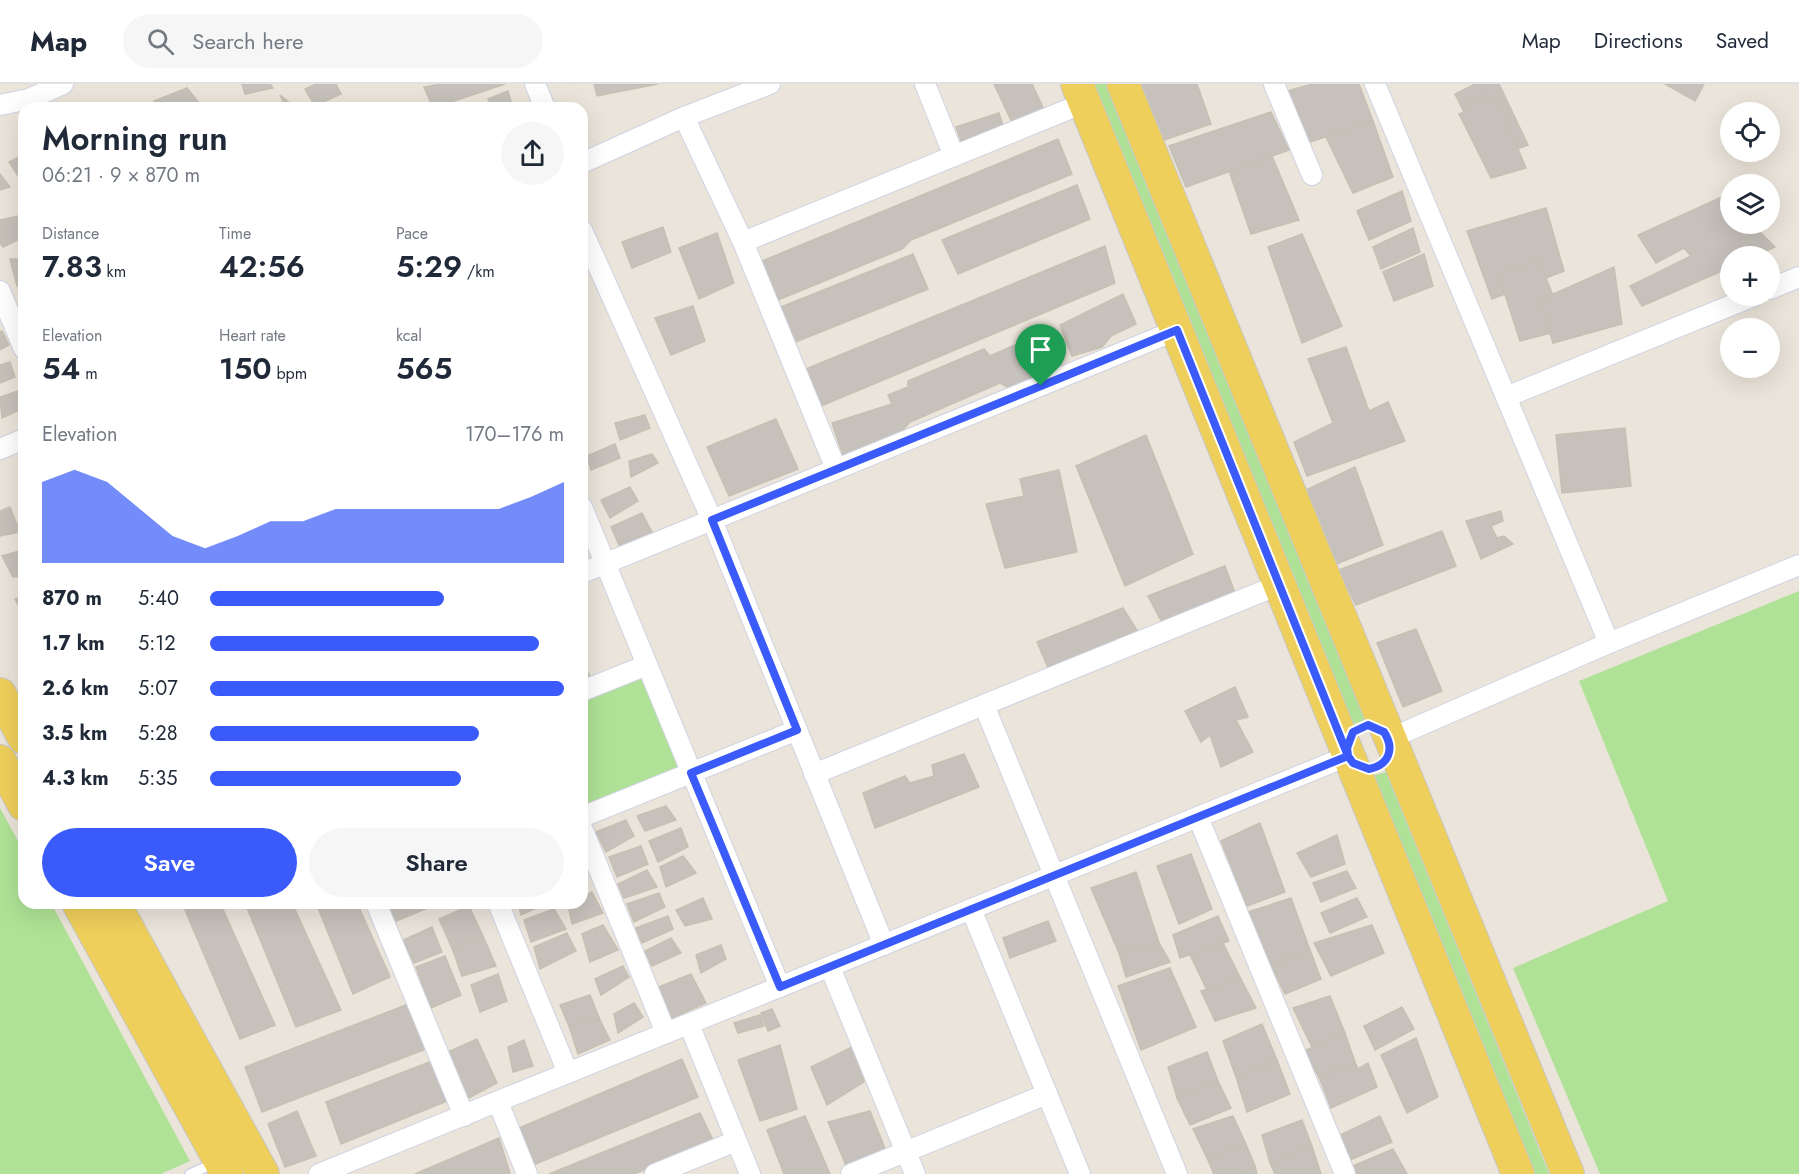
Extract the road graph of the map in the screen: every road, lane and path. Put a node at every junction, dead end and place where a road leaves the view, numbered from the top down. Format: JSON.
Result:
{"nodes":[{"id":1,"x":63,"y":84,"type":"edge"},
{"id":2,"x":535,"y":84,"type":"edge"},
{"id":3,"x":770,"y":84,"type":"edge"},
{"id":4,"x":925,"y":84,"type":"edge"},
{"id":5,"x":1123,"y":84,"type":"edge"},
{"id":6,"x":1274,"y":84,"type":"edge"},
{"id":7,"x":1375,"y":84,"type":"edge"},
{"id":8,"x":1081,"y":94,"type":"edge"},
{"id":9,"x":33,"y":102,"type":"edge"},
{"id":10,"x":542,"y":102,"type":"edge"},
{"id":11,"x":18,"y":104,"type":"edge"},
{"id":12,"x":0,"y":105,"type":"edge"},
{"id":13,"x":684,"y":117,"type":"junction"},
{"id":14,"x":954,"y":156,"type":"junction"},
{"id":15,"x":588,"y":160,"type":"edge"},
{"id":16,"x":1312,"y":175,"type":"dead end"},
{"id":17,"x":743,"y":242,"type":"junction"},
{"id":18,"x":588,"y":243,"type":"edge"},
{"id":19,"x":1799,"y":277,"type":"edge"},
{"id":20,"x":1780,"y":285,"type":"edge"},
{"id":21,"x":0,"y":291,"type":"edge"},
{"id":22,"x":1729,"y":306,"type":"edge"},
{"id":23,"x":1177,"y":330,"type":"junction"},
{"id":24,"x":18,"y":335,"type":"edge"},
{"id":25,"x":1506,"y":397,"type":"junction"},
{"id":26,"x":18,"y":442,"type":"edge"},
{"id":27,"x":0,"y":449,"type":"edge"},
{"id":28,"x":836,"y":469,"type":"junction"},
{"id":29,"x":712,"y":520,"type":"junction"},
{"id":30,"x":588,"y":522,"type":"edge"},
{"id":31,"x":605,"y":563,"type":"junction"},
{"id":32,"x":1799,"y":565,"type":"edge"},
{"id":33,"x":588,"y":570,"type":"edge"},
{"id":34,"x":1281,"y":584,"type":"junction"},
{"id":35,"x":1609,"y":643,"type":"junction"},
{"id":36,"x":647,"y":665,"type":"junction"},
{"id":37,"x":588,"y":689,"type":"edge"},
{"id":38,"x":0,"y":694,"type":"edge"},
{"id":39,"x":984,"y":705,"type":"junction"},
{"id":40,"x":18,"y":727,"type":"edge"},
{"id":41,"x":797,"y":730,"type":"junction"},
{"id":42,"x":1389,"y":739,"type":"junction"},
{"id":43,"x":1348,"y":756,"type":"junction"},
{"id":44,"x":0,"y":761,"type":"edge"},
{"id":45,"x":691,"y":773,"type":"junction"},
{"id":46,"x":814,"y":774,"type":"junction"},
{"id":47,"x":18,"y":794,"type":"edge"},
{"id":48,"x":588,"y":815,"type":"edge"},
{"id":49,"x":1198,"y":817,"type":"junction"},
{"id":50,"x":588,"y":843,"type":"edge"},
{"id":51,"x":1054,"y":875,"type":"junction"},
{"id":52,"x":81,"y":909,"type":"edge"},
{"id":53,"x":117,"y":909,"type":"edge"},
{"id":54,"x":378,"y":909,"type":"edge"},
{"id":55,"x":500,"y":909,"type":"edge"},
{"id":56,"x":971,"y":909,"type":"junction"},
{"id":57,"x":884,"y":945,"type":"junction"},
{"id":58,"x":830,"y":967,"type":"junction"},
{"id":59,"x":780,"y":987,"type":"junction"},
{"id":60,"x":688,"y":1024,"type":"junction"},
{"id":61,"x":666,"y":1033,"type":"junction"},
{"id":62,"x":568,"y":1073,"type":"junction"},
{"id":63,"x":1047,"y":1094,"type":"junction"},
{"id":64,"x":498,"y":1102,"type":"junction"},
{"id":65,"x":464,"y":1116,"type":"junction"},
{"id":66,"x":736,"y":1141,"type":"junction"},
{"id":67,"x":906,"y":1152,"type":"junction"},
{"id":68,"x":223,"y":1168,"type":"edge"},
{"id":69,"x":1510,"y":1171,"type":"edge"},
{"id":70,"x":190,"y":1174,"type":"edge"},
{"id":71,"x":262,"y":1174,"type":"edge"},
{"id":72,"x":320,"y":1174,"type":"edge"},
{"id":73,"x":527,"y":1174,"type":"edge"},
{"id":74,"x":655,"y":1174,"type":"edge"},
{"id":75,"x":750,"y":1174,"type":"edge"},
{"id":76,"x":851,"y":1174,"type":"edge"},
{"id":77,"x":915,"y":1174,"type":"edge"},
{"id":78,"x":1080,"y":1174,"type":"edge"},
{"id":79,"x":1177,"y":1174,"type":"edge"},
{"id":80,"x":1345,"y":1174,"type":"edge"},
{"id":81,"x":1568,"y":1174,"type":"edge"}],
"edges":[{"from":1,"to":9,"type":"street"},
{"from":2,"to":10,"type":"street"},
{"from":3,"to":13,"type":"street"},
{"from":4,"to":14,"type":"street"},
{"from":5,"to":42,"type":"main road"},
{"from":6,"to":16,"type":"street"},
{"from":7,"to":25,"type":"street"},
{"from":8,"to":14,"type":"street"},
{"from":8,"to":23,"type":"main road"},
{"from":11,"to":12,"type":"street"},
{"from":13,"to":15,"type":"street"},
{"from":13,"to":17,"type":"street"},
{"from":14,"to":17,"type":"street"},
{"from":17,"to":28,"type":"street"},
{"from":18,"to":29,"type":"street"},
{"from":19,"to":20,"type":"street"},
{"from":21,"to":24,"type":"street"},
{"from":22,"to":25,"type":"street"},
{"from":23,"to":28,"type":"street"},
{"from":23,"to":34,"type":"main road"},
{"from":25,"to":35,"type":"street"},
{"from":26,"to":27,"type":"street"},
{"from":28,"to":29,"type":"street"},
{"from":29,"to":31,"type":"street"},
{"from":29,"to":41,"type":"street"},
{"from":30,"to":31,"type":"street"},
{"from":31,"to":33,"type":"street"},
{"from":31,"to":36,"type":"street"},
{"from":32,"to":35,"type":"street"},
{"from":34,"to":39,"type":"street"},
{"from":34,"to":43,"type":"main road"},
{"from":35,"to":42,"type":"street"},
{"from":36,"to":37,"type":"street"},
{"from":36,"to":45,"type":"street"},
{"from":38,"to":40,"type":"main road"},
{"from":39,"to":46,"type":"street"},
{"from":39,"to":51,"type":"street"},
{"from":41,"to":45,"type":"street"},
{"from":41,"to":46,"type":"street"},
{"from":42,"to":43,"type":"main road"},
{"from":42,"to":81,"type":"main road"},
{"from":43,"to":49,"type":"street"},
{"from":43,"to":69,"type":"main road"},
{"from":44,"to":47,"type":"main road"},
{"from":45,"to":48,"type":"street"},
{"from":45,"to":59,"type":"street"},
{"from":46,"to":57,"type":"street"},
{"from":49,"to":51,"type":"street"},
{"from":49,"to":80,"type":"street"},
{"from":50,"to":61,"type":"street"},
{"from":51,"to":56,"type":"street"},
{"from":51,"to":79,"type":"street"},
{"from":52,"to":68,"type":"main road"},
{"from":53,"to":71,"type":"main road"},
{"from":54,"to":65,"type":"street"},
{"from":55,"to":62,"type":"street"},
{"from":56,"to":57,"type":"street"},
{"from":56,"to":63,"type":"street"},
{"from":57,"to":58,"type":"street"},
{"from":58,"to":59,"type":"street"},
{"from":58,"to":67,"type":"street"},
{"from":59,"to":60,"type":"street"},
{"from":60,"to":61,"type":"street"},
{"from":60,"to":66,"type":"street"},
{"from":61,"to":62,"type":"street"},
{"from":62,"to":64,"type":"street"},
{"from":63,"to":67,"type":"street"},
{"from":63,"to":78,"type":"street"},
{"from":64,"to":65,"type":"street"},
{"from":64,"to":73,"type":"street"},
{"from":65,"to":72,"type":"street"},
{"from":66,"to":74,"type":"street"},
{"from":66,"to":75,"type":"street"},
{"from":67,"to":76,"type":"street"},
{"from":67,"to":77,"type":"street"},
{"from":68,"to":70,"type":"lane"}]}
